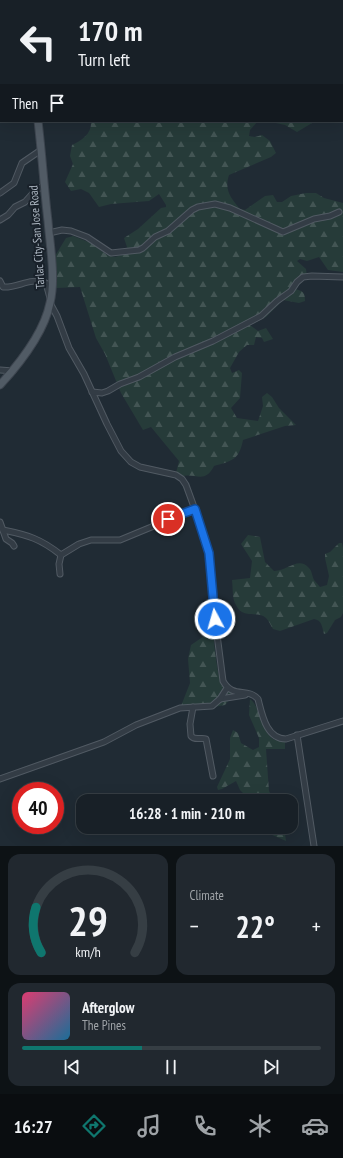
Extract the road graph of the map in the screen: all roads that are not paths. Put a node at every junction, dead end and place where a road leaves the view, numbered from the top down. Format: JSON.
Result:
{"nodes":[{"id":1,"x":38,"y":122,"type":"edge"},
{"id":2,"x":41,"y":150,"type":"junction"},
{"id":3,"x":44,"y":185,"type":"junction"},
{"id":4,"x":0,"y":193,"type":"edge"},
{"id":5,"x":339,"y":212,"type":"dead end"},
{"id":6,"x":0,"y":220,"type":"edge"},
{"id":7,"x":49,"y":233,"type":"junction"},
{"id":8,"x":343,"y":277,"type":"edge"},
{"id":9,"x":0,"y":280,"type":"edge"},
{"id":10,"x":51,"y":302,"type":"junction"},
{"id":11,"x":0,"y":370,"type":"edge"},
{"id":12,"x":13,"y":371,"type":"junction"},
{"id":13,"x":0,"y":385,"type":"edge"},
{"id":14,"x":92,"y":392,"type":"junction"},
{"id":15,"x":195,"y":509,"type":"junction"},
{"id":16,"x":0,"y":522,"type":"edge"},
{"id":17,"x":3,"y":530,"type":"junction"},
{"id":18,"x":14,"y":546,"type":"dead end"},
{"id":19,"x":61,"y":555,"type":"junction"},
{"id":20,"x":60,"y":574,"type":"dead end"},
{"id":21,"x":227,"y":688,"type":"junction"},
{"id":22,"x":250,"y":694,"type":"junction"},
{"id":23,"x":220,"y":699,"type":"junction"},
{"id":24,"x":193,"y":707,"type":"junction"},
{"id":25,"x":343,"y":721,"type":"edge"},
{"id":26,"x":297,"y":735,"type":"junction"},
{"id":27,"x":213,"y":776,"type":"dead end"},
{"id":28,"x":0,"y":779,"type":"edge"},
{"id":29,"x":314,"y":846,"type":"edge"}],
"edges":[{"from":1,"to":2,"type":"main road","name":"Tarlac City-San Jose Road"},
{"from":2,"to":3,"type":"main road","name":"Tarlac City-San Jose Road"},
{"from":2,"to":4,"type":"street"},
{"from":3,"to":6,"type":"street"},
{"from":3,"to":7,"type":"main road","name":"Tarlac City-San Jose Road"},
{"from":5,"to":7,"type":"street"},
{"from":7,"to":10,"type":"main road","name":"Tarlac City-San Jose Road"},
{"from":8,"to":14,"type":"street"},
{"from":9,"to":10,"type":"street"},
{"from":10,"to":12,"type":"main road","name":"Tarlac City-San Jose Road"},
{"from":10,"to":14,"type":"street"},
{"from":11,"to":12,"type":"street"},
{"from":12,"to":13,"type":"main road","name":"Tarlac City-San Jose Road"},
{"from":14,"to":15,"type":"street"},
{"from":15,"to":19,"type":"street"},
{"from":15,"to":21,"type":"street"},
{"from":16,"to":17,"type":"street"},
{"from":17,"to":18,"type":"street"},
{"from":17,"to":19,"type":"street"},
{"from":19,"to":20,"type":"street"},
{"from":21,"to":22,"type":"street"},
{"from":21,"to":23,"type":"street"},
{"from":22,"to":23,"type":"street"},
{"from":22,"to":26,"type":"street"},
{"from":23,"to":24,"type":"street"},
{"from":24,"to":27,"type":"street"},
{"from":24,"to":28,"type":"street"},
{"from":25,"to":26,"type":"street"},
{"from":26,"to":29,"type":"street"}]}
